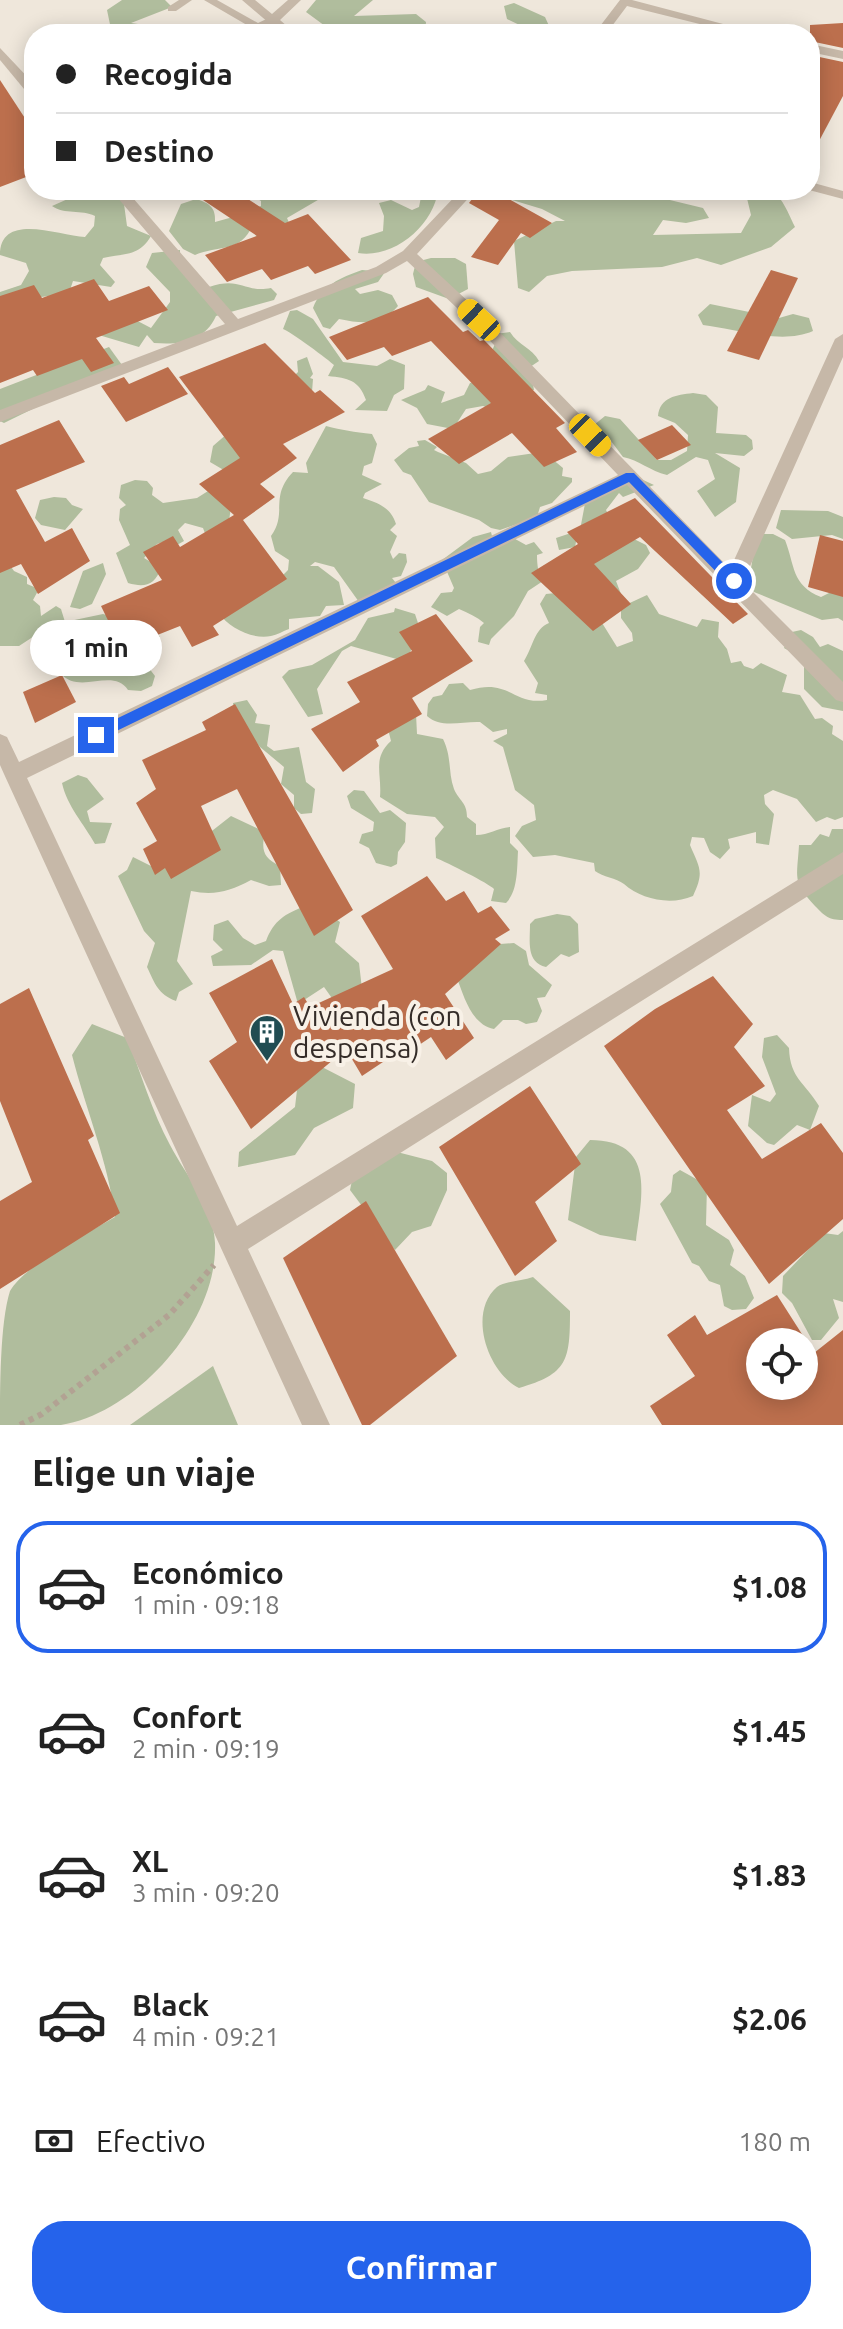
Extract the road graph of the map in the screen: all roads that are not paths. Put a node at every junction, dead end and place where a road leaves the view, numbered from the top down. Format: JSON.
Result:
{"nodes":[{"id":1,"x":187,"y":0,"type":"edge"},
{"id":2,"x":209,"y":0,"type":"edge"},
{"id":3,"x":248,"y":0,"type":"edge"},
{"id":4,"x":295,"y":0,"type":"edge"},
{"id":5,"x":626,"y":1,"type":"edge"},
{"id":6,"x":172,"y":9,"type":"dead end"},
{"id":7,"x":273,"y":19,"type":"junction"},
{"id":8,"x":252,"y":24,"type":"edge"},
{"id":9,"x":267,"y":24,"type":"edge"},
{"id":10,"x":279,"y":24,"type":"edge"},
{"id":11,"x":608,"y":24,"type":"edge"},
{"id":12,"x":716,"y":24,"type":"edge"},
{"id":13,"x":820,"y":50,"type":"edge"},
{"id":14,"x":0,"y":52,"type":"edge"},
{"id":15,"x":843,"y":55,"type":"edge"},
{"id":16,"x":24,"y":80,"type":"edge"},
{"id":17,"x":820,"y":189,"type":"edge"},
{"id":18,"x":843,"y":195,"type":"edge"},
{"id":19,"x":127,"y":200,"type":"edge"},
{"id":20,"x":459,"y":200,"type":"edge"},
{"id":21,"x":408,"y":254,"type":"junction"},
{"id":22,"x":235,"y":326,"type":"junction"},
{"id":23,"x":843,"y":339,"type":"edge"},
{"id":24,"x":0,"y":416,"type":"edge"},
{"id":25,"x":630,"y":476,"type":"junction"},
{"id":26,"x":734,"y":581,"type":"junction"},
{"id":27,"x":843,"y":694,"type":"edge"},
{"id":28,"x":0,"y":743,"type":"edge"},
{"id":29,"x":14,"y":774,"type":"junction"},
{"id":30,"x":843,"y":862,"type":"edge"},
{"id":31,"x":233,"y":1243,"type":"junction"},
{"id":32,"x":316,"y":1425,"type":"edge"}],
"edges":[{"from":1,"to":6,"type":"lane"},
{"from":2,"to":8,"type":"lane"},
{"from":3,"to":7,"type":"street"},
{"from":4,"to":7,"type":"street"},
{"from":5,"to":11,"type":"street"},
{"from":5,"to":12,"type":"street"},
{"from":7,"to":9,"type":"lane"},
{"from":7,"to":10,"type":"street"},
{"from":13,"to":15,"type":"street"},
{"from":14,"to":16,"type":"street"},
{"from":17,"to":18,"type":"street"},
{"from":19,"to":22,"type":"street"},
{"from":20,"to":21,"type":"street"},
{"from":21,"to":22,"type":"street"},
{"from":21,"to":25,"type":"street"},
{"from":22,"to":24,"type":"street"},
{"from":23,"to":26,"type":"street"},
{"from":25,"to":26,"type":"street"},
{"from":25,"to":29,"type":"street"},
{"from":26,"to":27,"type":"street"},
{"from":28,"to":29,"type":"street"},
{"from":29,"to":31,"type":"street"},
{"from":30,"to":31,"type":"street"},
{"from":31,"to":32,"type":"street"}]}
